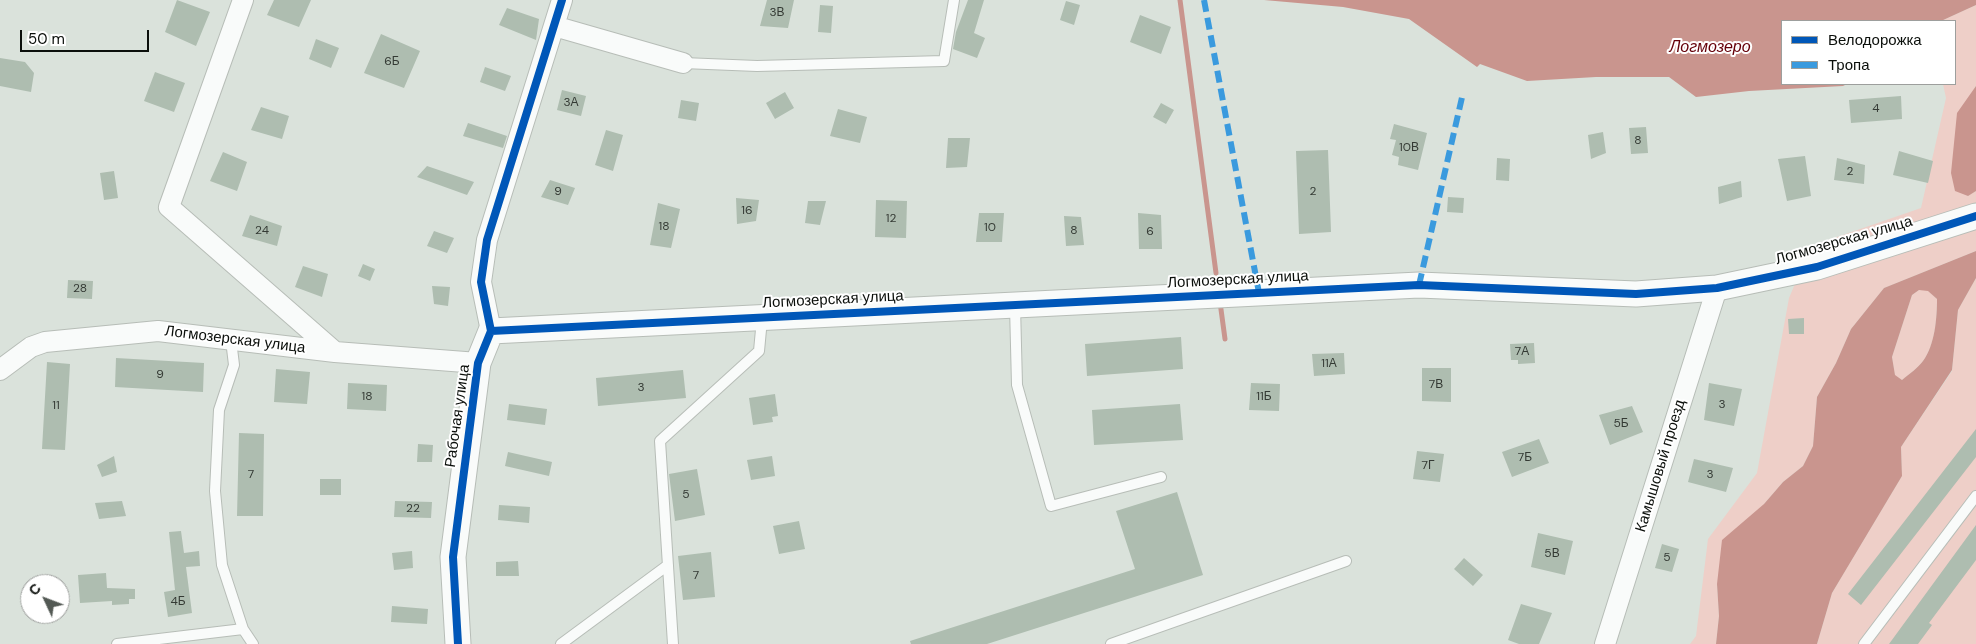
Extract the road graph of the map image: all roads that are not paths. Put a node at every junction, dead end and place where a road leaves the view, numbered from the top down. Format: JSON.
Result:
{"nodes":[{"id":1,"x":243,"y":0,"type":"edge"},
{"id":2,"x":954,"y":0,"type":"edge"},
{"id":3,"x":557,"y":2,"type":"edge"},
{"id":4,"x":554,"y":26,"type":"junction"},
{"id":5,"x":683,"y":63,"type":"joint"},
{"id":6,"x":1976,"y":216,"type":"edge"},
{"id":7,"x":1717,"y":288,"type":"junction"},
{"id":8,"x":1016,"y":305,"type":"junction"},
{"id":9,"x":762,"y":318,"type":"junction"},
{"id":10,"x":491,"y":331,"type":"junction"},
{"id":11,"x":231,"y":340,"type":"junction"},
{"id":12,"x":335,"y":352,"type":"junction"},
{"id":13,"x":478,"y":363,"type":"junction"},
{"id":14,"x":0,"y":370,"type":"edge"},
{"id":15,"x":1162,"y":476,"type":"dead end"},
{"id":16,"x":1976,"y":496,"type":"edge"},
{"id":17,"x":1346,"y":561,"type":"dead end"},
{"id":18,"x":668,"y":565,"type":"junction"},
{"id":19,"x":243,"y":629,"type":"junction"},
{"id":20,"x":117,"y":644,"type":"edge"},
{"id":21,"x":253,"y":644,"type":"edge"},
{"id":22,"x":458,"y":644,"type":"edge"},
{"id":23,"x":561,"y":644,"type":"edge"},
{"id":24,"x":673,"y":644,"type":"edge"},
{"id":25,"x":1111,"y":644,"type":"edge"},
{"id":26,"x":1605,"y":644,"type":"edge"},
{"id":27,"x":1864,"y":644,"type":"edge"}],
"edges":[{"from":1,"to":12,"type":"street"},
{"from":2,"to":5,"type":"lane"},
{"from":3,"to":4,"type":"street"},
{"from":4,"to":5,"type":"street"},
{"from":4,"to":10,"type":"street"},
{"from":6,"to":7,"type":"street","name":"Логмозерская улица"},
{"from":7,"to":8,"type":"street","name":"Логмозерская улица"},
{"from":7,"to":26,"type":"street","name":"Камышовый проезд"},
{"from":8,"to":9,"type":"street","name":"Логмозерская улица"},
{"from":8,"to":15,"type":"lane"},
{"from":9,"to":10,"type":"street","name":"Логмозерская улица"},
{"from":9,"to":18,"type":"lane"},
{"from":10,"to":13,"type":"street","name":"Рабочая улица"},
{"from":11,"to":12,"type":"street","name":"Логмозерская улица"},
{"from":11,"to":14,"type":"street","name":"Логмозерская улица"},
{"from":11,"to":19,"type":"lane"},
{"from":12,"to":13,"type":"street","name":"Логмозерская улица"},
{"from":13,"to":22,"type":"street","name":"Рабочая улица"},
{"from":16,"to":27,"type":"lane"},
{"from":17,"to":25,"type":"lane"},
{"from":18,"to":23,"type":"lane"},
{"from":18,"to":24,"type":"lane"},
{"from":19,"to":20,"type":"lane"},
{"from":19,"to":21,"type":"lane"}]}
